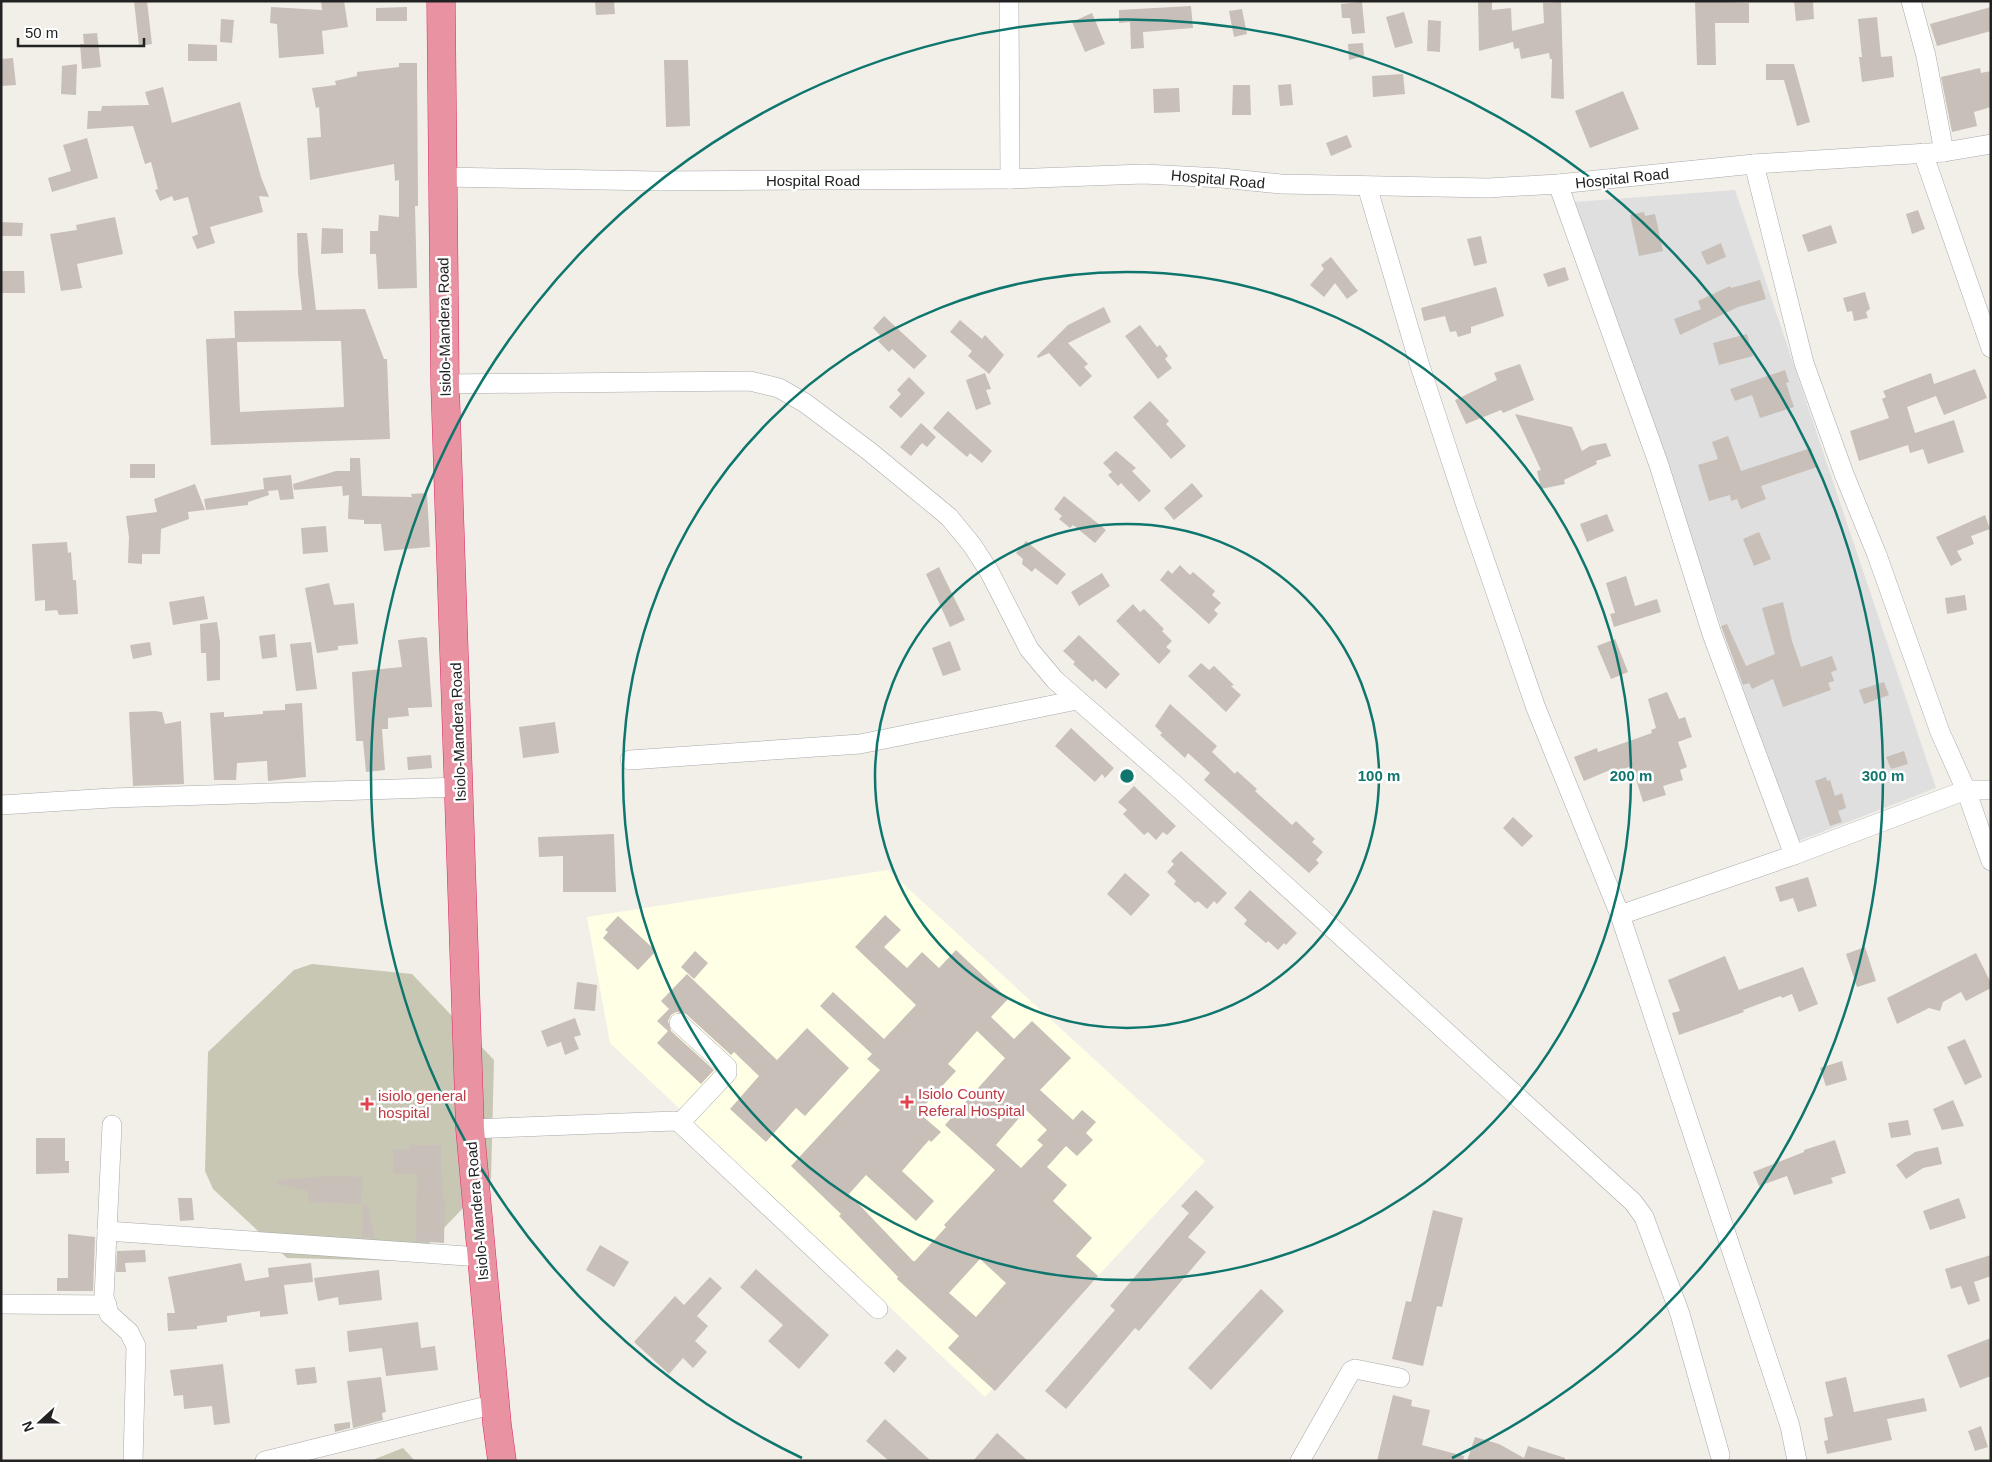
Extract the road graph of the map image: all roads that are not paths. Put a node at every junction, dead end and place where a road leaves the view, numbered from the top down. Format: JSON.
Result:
{"nodes":[{"id":1,"x":441,"y":1,"type":"edge"},
{"id":2,"x":1009,"y":1,"type":"edge"},
{"id":3,"x":1911,"y":1,"type":"edge"},
{"id":4,"x":1991,"y":144,"type":"edge"},
{"id":5,"x":1944,"y":152,"type":"junction"},
{"id":6,"x":1923,"y":153,"type":"junction"},
{"id":7,"x":1754,"y":164,"type":"junction"},
{"id":8,"x":443,"y":176,"type":"junction"},
{"id":9,"x":1010,"y":179,"type":"junction"},
{"id":10,"x":1558,"y":184,"type":"junction"},
{"id":11,"x":1367,"y":186,"type":"junction"},
{"id":12,"x":1991,"y":348,"type":"edge"},
{"id":13,"x":445,"y":384,"type":"junction"},
{"id":14,"x":1077,"y":700,"type":"junction"},
{"id":15,"x":630,"y":760,"type":"dead end"},
{"id":16,"x":460,"y":787,"type":"junction"},
{"id":17,"x":1966,"y":790,"type":"junction"},
{"id":18,"x":1991,"y":790,"type":"edge"},
{"id":19,"x":1,"y":805,"type":"edge"},
{"id":20,"x":1794,"y":855,"type":"junction"},
{"id":21,"x":1991,"y":861,"type":"edge"},
{"id":22,"x":1620,"y":914,"type":"junction"},
{"id":23,"x":680,"y":1023,"type":"dead end"},
{"id":24,"x":680,"y":1123,"type":"junction"},
{"id":25,"x":112,"y":1126,"type":"dead end"},
{"id":26,"x":470,"y":1129,"type":"junction"},
{"id":27,"x":107,"y":1231,"type":"junction"},
{"id":28,"x":481,"y":1257,"type":"junction"},
{"id":29,"x":1,"y":1304,"type":"edge"},
{"id":30,"x":107,"y":1305,"type":"junction"},
{"id":31,"x":878,"y":1309,"type":"dead end"},
{"id":32,"x":1400,"y":1378,"type":"dead end"},
{"id":33,"x":495,"y":1404,"type":"junction"},
{"id":34,"x":1720,"y":1455,"type":"dead end"},
{"id":35,"x":133,"y":1461,"type":"edge"},
{"id":36,"x":265,"y":1461,"type":"edge"},
{"id":37,"x":502,"y":1461,"type":"edge"},
{"id":38,"x":1300,"y":1461,"type":"edge"},
{"id":39,"x":1797,"y":1461,"type":"edge"}],
"edges":[{"from":1,"to":8,"type":"highway","name":"Isiolo-Mandera Road"},
{"from":2,"to":9,"type":"street"},
{"from":3,"to":5,"type":"street"},
{"from":4,"to":5,"type":"street","name":"Hospital Road"},
{"from":5,"to":6,"type":"street","name":"Hospital Road"},
{"from":6,"to":7,"type":"street","name":"Hospital Road"},
{"from":6,"to":12,"type":"street"},
{"from":7,"to":10,"type":"street","name":"Hospital Road"},
{"from":7,"to":17,"type":"street"},
{"from":8,"to":9,"type":"street","name":"Hospital Road"},
{"from":8,"to":13,"type":"highway","name":"Isiolo-Mandera Road"},
{"from":9,"to":11,"type":"street","name":"Hospital Road"},
{"from":10,"to":11,"type":"street","name":"Hospital Road"},
{"from":10,"to":20,"type":"street"},
{"from":11,"to":22,"type":"street"},
{"from":13,"to":14,"type":"street"},
{"from":13,"to":16,"type":"highway","name":"Isiolo-Mandera Road"},
{"from":14,"to":15,"type":"street"},
{"from":14,"to":34,"type":"street"},
{"from":16,"to":19,"type":"street"},
{"from":16,"to":26,"type":"highway","name":"Isiolo-Mandera Road"},
{"from":17,"to":18,"type":"street"},
{"from":17,"to":20,"type":"street"},
{"from":17,"to":21,"type":"street"},
{"from":20,"to":22,"type":"street"},
{"from":22,"to":39,"type":"street"},
{"from":23,"to":24,"type":"street"},
{"from":24,"to":26,"type":"street"},
{"from":24,"to":31,"type":"street"},
{"from":25,"to":27,"type":"street"},
{"from":26,"to":28,"type":"highway","name":"Isiolo-Mandera Road"},
{"from":27,"to":28,"type":"street"},
{"from":27,"to":30,"type":"street"},
{"from":28,"to":33,"type":"highway","name":"Isiolo-Mandera Road"},
{"from":29,"to":30,"type":"street"},
{"from":30,"to":35,"type":"street"},
{"from":32,"to":38,"type":"street"},
{"from":33,"to":36,"type":"street"},
{"from":33,"to":37,"type":"highway","name":"Isiolo-Mandera Road"}]}
